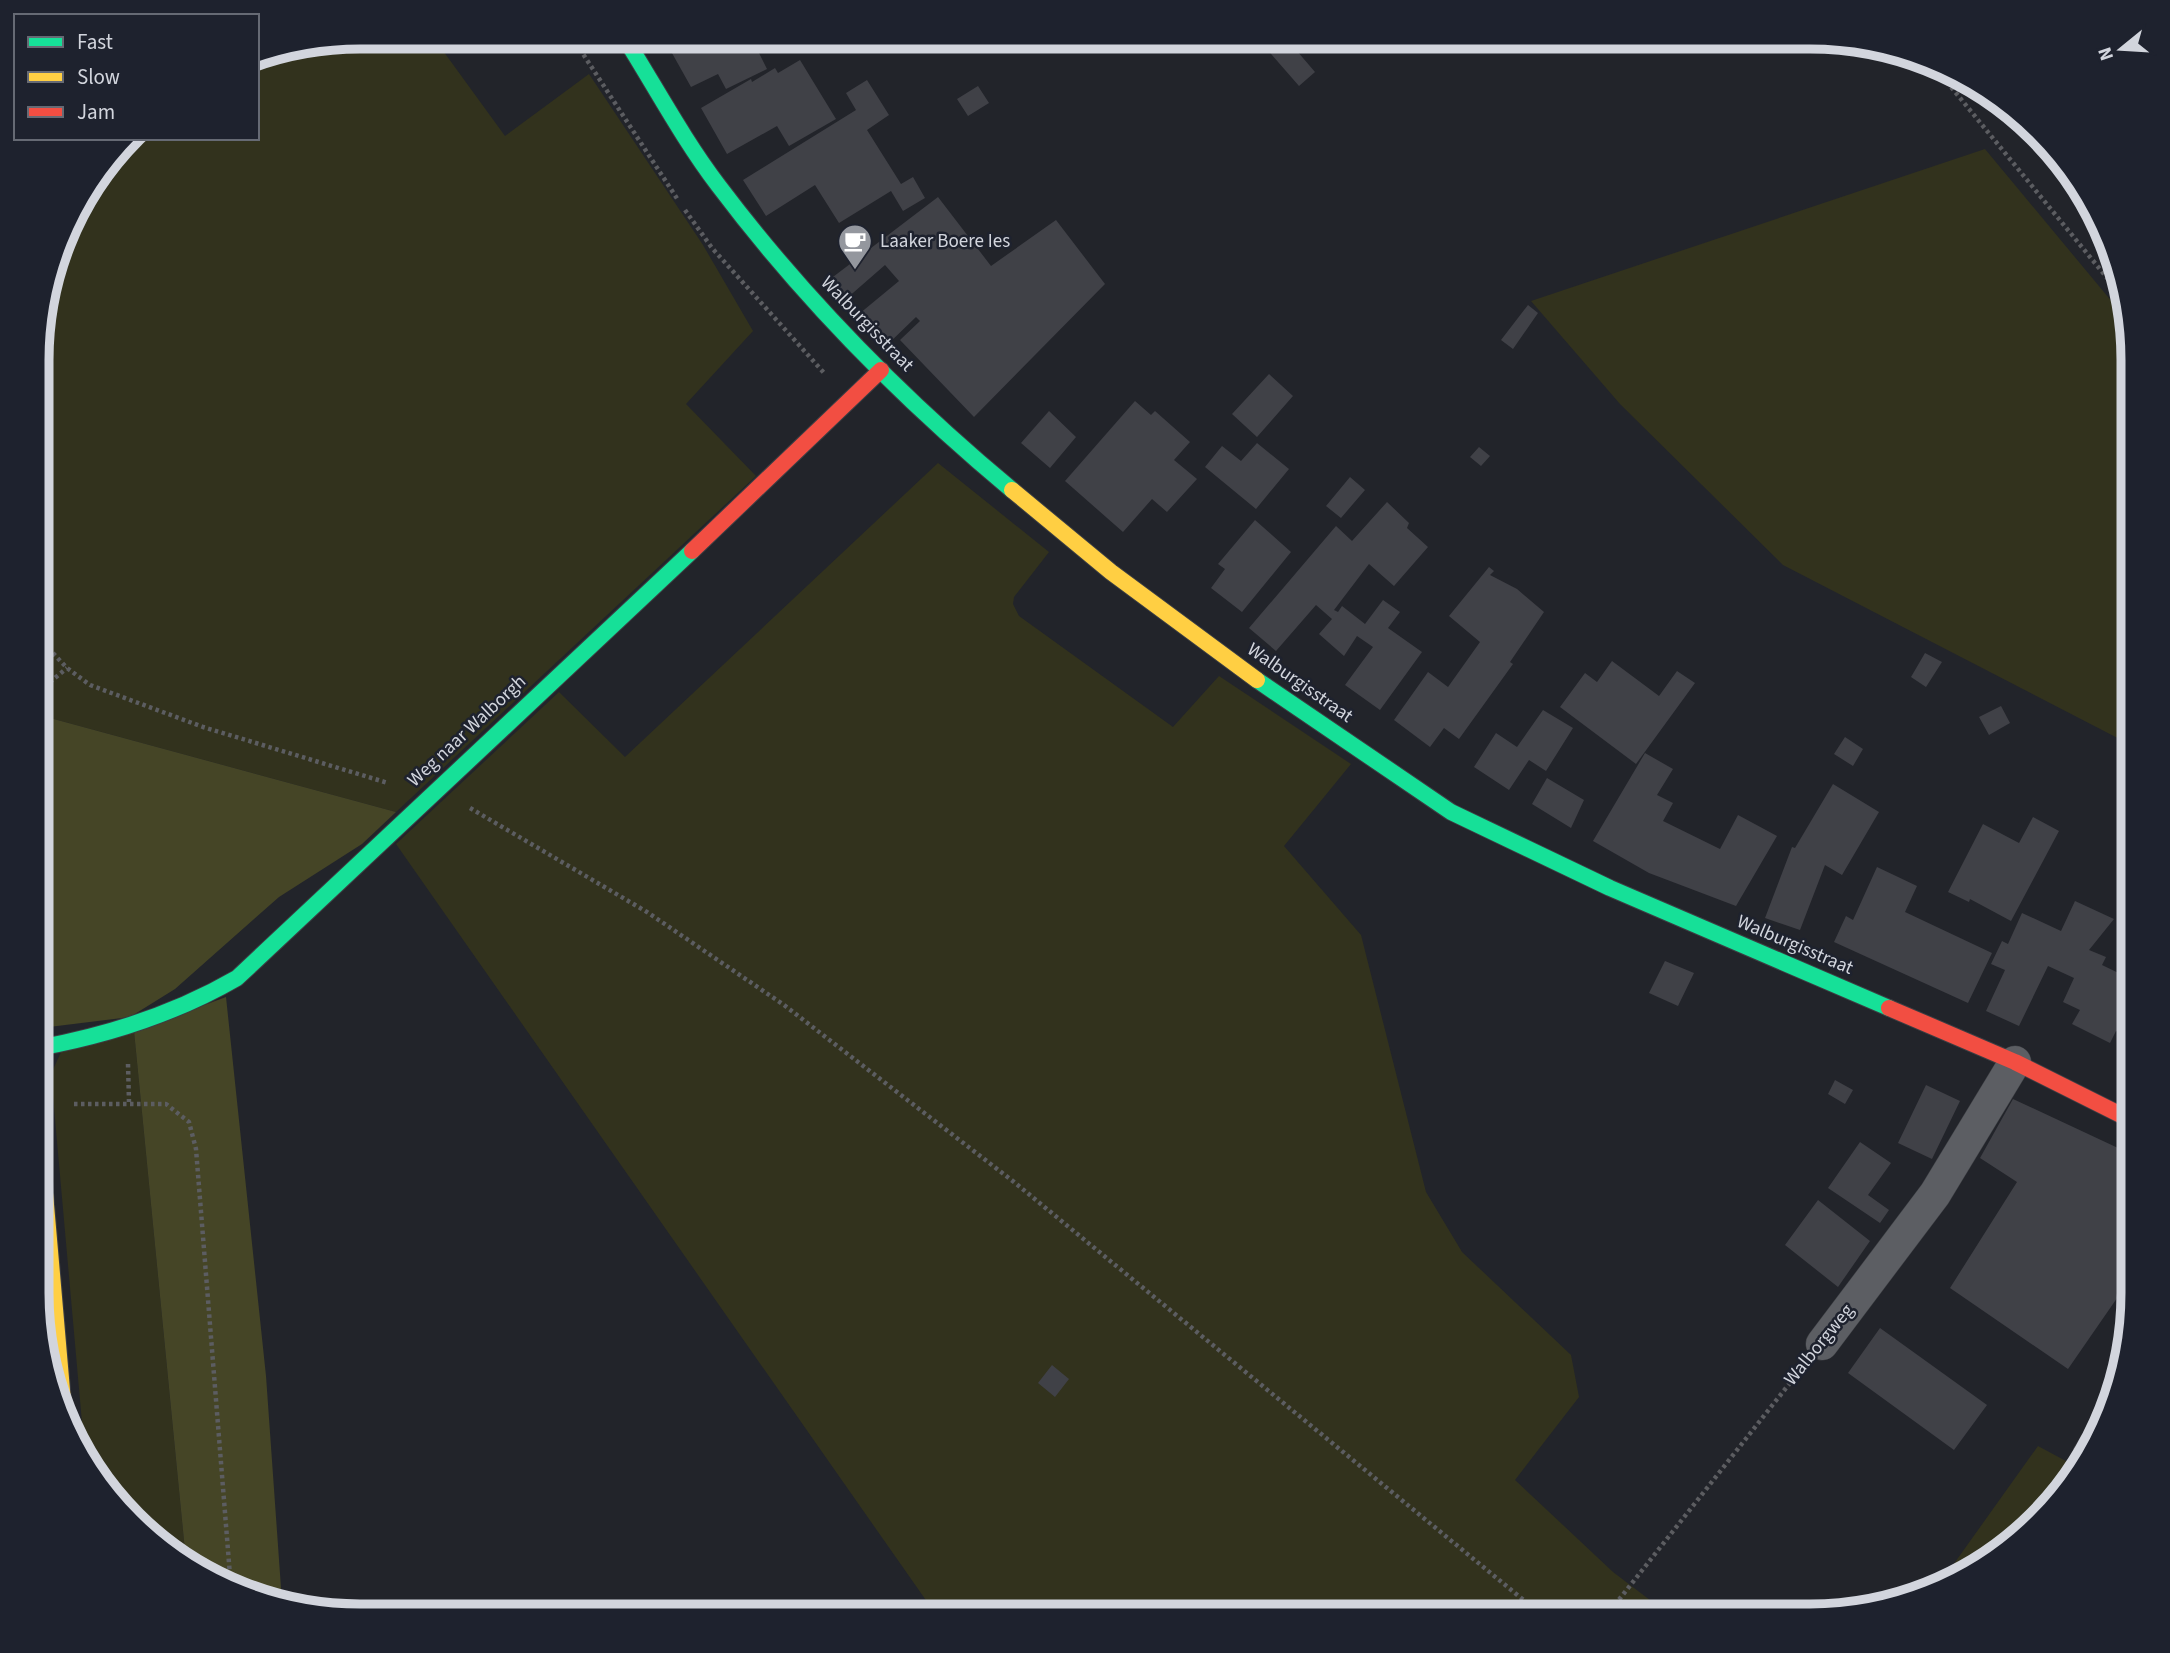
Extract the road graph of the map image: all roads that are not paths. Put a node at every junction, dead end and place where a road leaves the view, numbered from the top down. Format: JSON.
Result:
{"nodes":[{"id":1,"x":632,"y":49,"type":"edge"},
{"id":2,"x":881,"y":370,"type":"junction"},
{"id":3,"x":49,"y":1046,"type":"edge"},
{"id":4,"x":2015,"y":1062,"type":"junction"},
{"id":5,"x":2121,"y":1115,"type":"edge"},
{"id":6,"x":49,"y":1239,"type":"edge"},
{"id":7,"x":1822,"y":1344,"type":"road end"},
{"id":8,"x":61,"y":1376,"type":"edge"}],
"edges":[{"from":1,"to":2,"type":"street","name":"Walburgisstraat"},
{"from":2,"to":3,"type":"street","name":"Weg naar Walborgh"},
{"from":2,"to":4,"type":"street","name":"Walburgisstraat"},
{"from":4,"to":5,"type":"street","name":"Walburgisstraat"},
{"from":4,"to":7,"type":"street","name":"Walborgweg"},
{"from":6,"to":8,"type":"street"}]}
